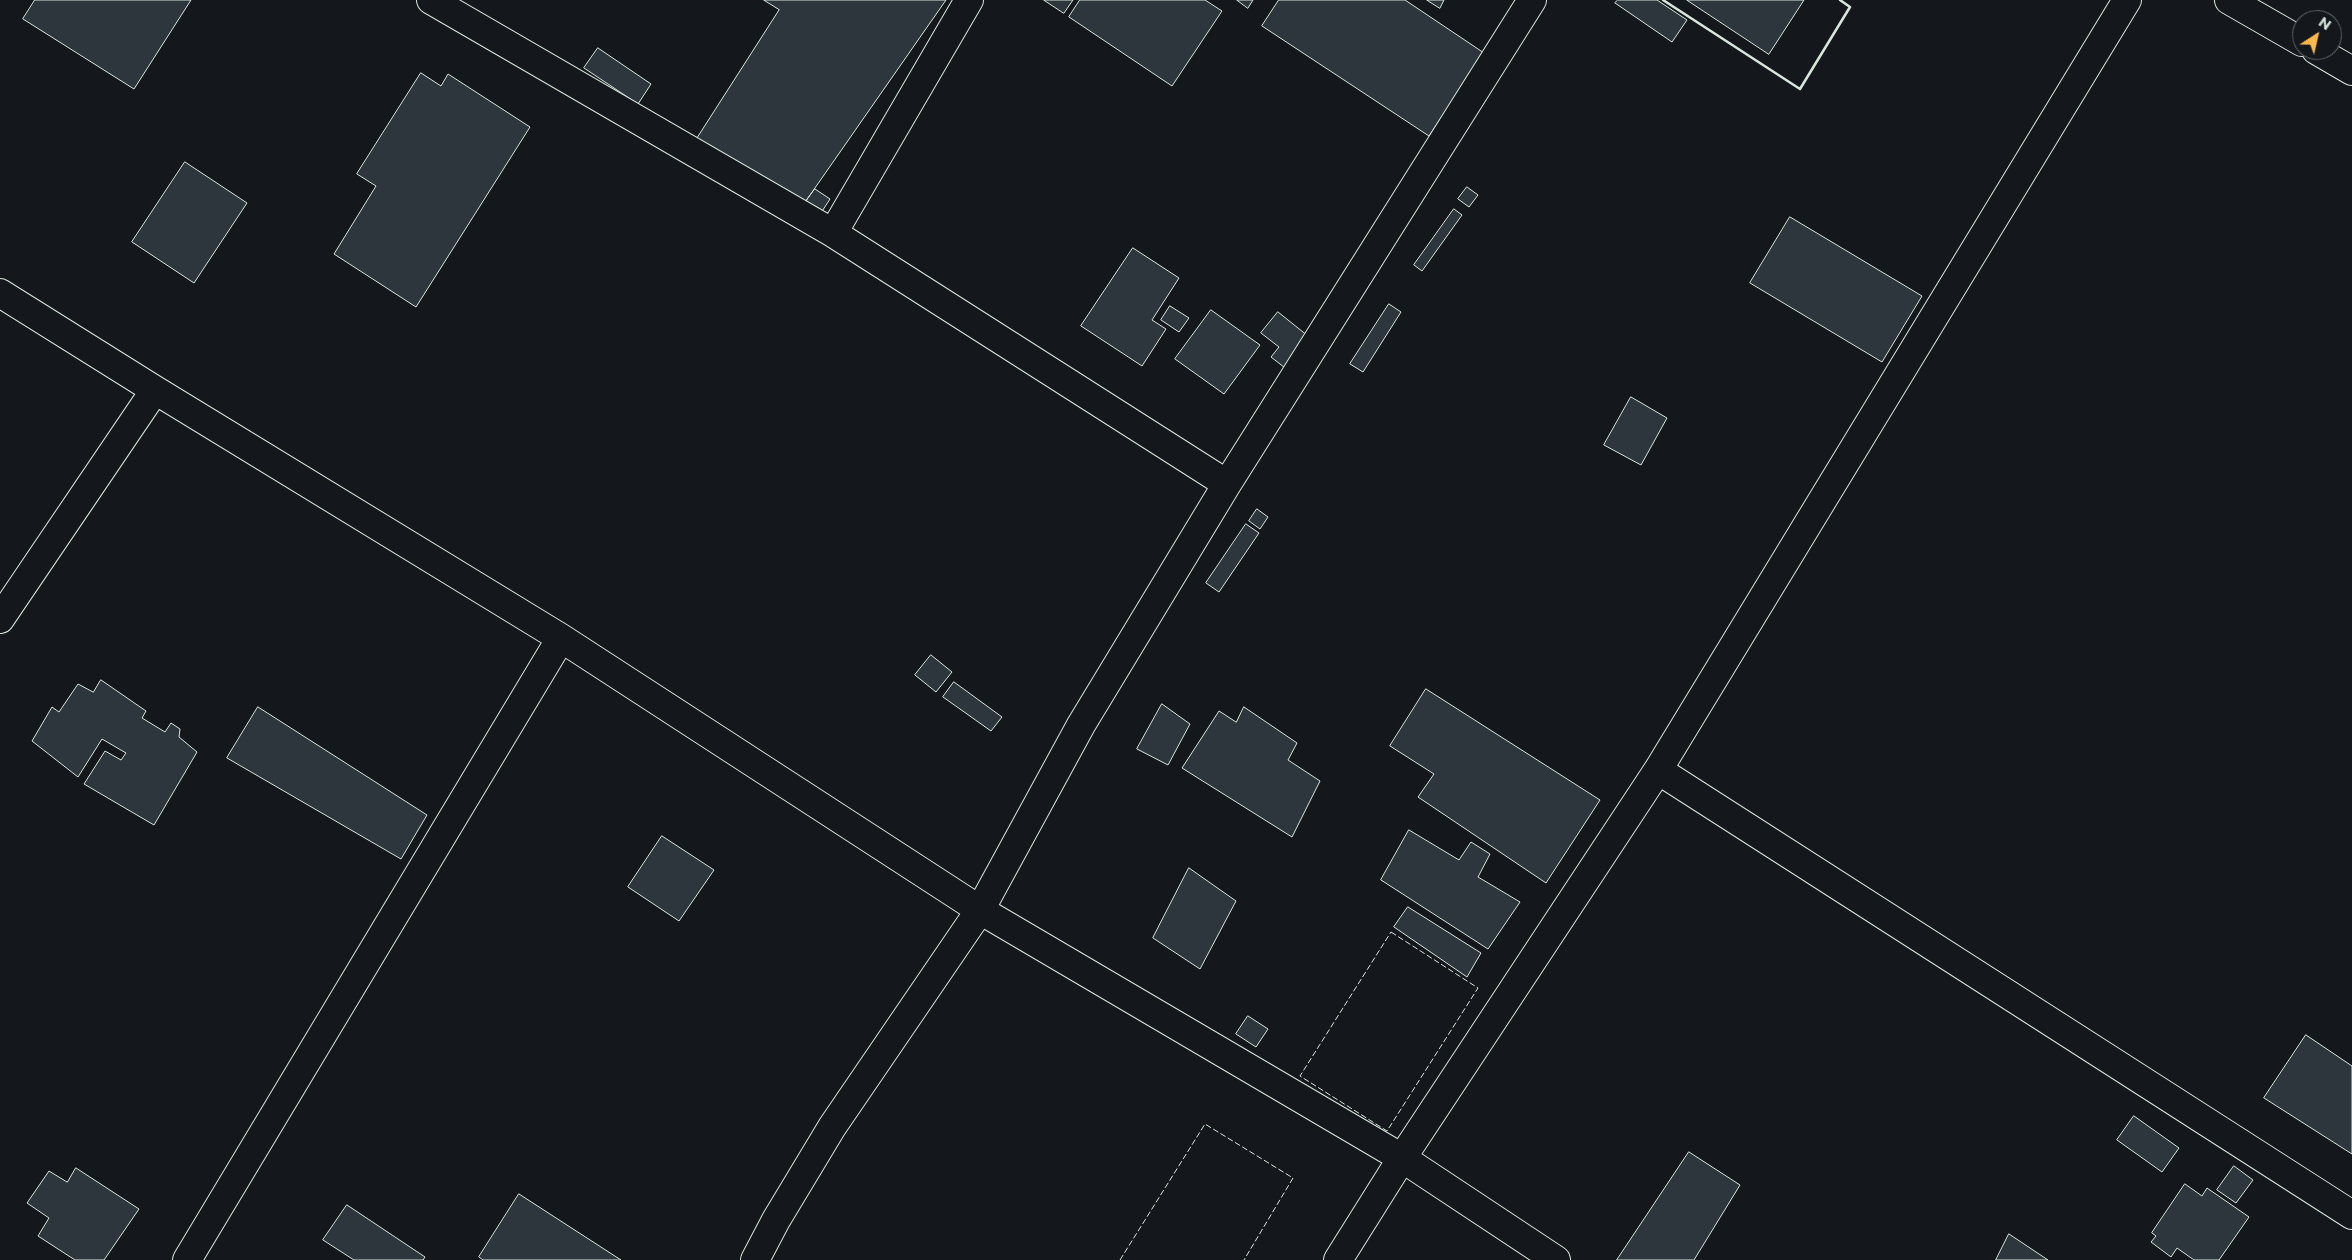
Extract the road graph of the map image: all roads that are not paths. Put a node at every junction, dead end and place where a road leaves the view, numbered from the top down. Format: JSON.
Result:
{"nodes":[{"id":1,"x":431,"y":0,"type":"edge"},
{"id":2,"x":969,"y":0,"type":"edge"},
{"id":3,"x":1532,"y":0,"type":"edge"},
{"id":4,"x":2127,"y":0,"type":"edge"},
{"id":5,"x":2229,"y":0,"type":"edge"},
{"id":6,"x":2292,"y":36,"type":"edge"},
{"id":7,"x":2333,"y":60,"type":"edge"},
{"id":8,"x":2352,"y":71,"type":"edge"},
{"id":9,"x":833,"y":232,"type":"junction"},
{"id":10,"x":0,"y":292,"type":"edge"},
{"id":11,"x":155,"y":390,"type":"junction"},
{"id":12,"x":1227,"y":484,"type":"junction"},
{"id":13,"x":0,"y":619,"type":"edge"},
{"id":14,"x":561,"y":638,"type":"junction"},
{"id":15,"x":1658,"y":770,"type":"junction"},
{"id":16,"x":980,"y":910,"type":"junction"},
{"id":17,"x":1402,"y":1158,"type":"junction"},
{"id":18,"x":2352,"y":1215,"type":"edge"},
{"id":19,"x":187,"y":1260,"type":"edge"},
{"id":20,"x":755,"y":1260,"type":"edge"},
{"id":21,"x":1338,"y":1260,"type":"edge"},
{"id":22,"x":1556,"y":1260,"type":"edge"}],
"edges":[{"from":1,"to":9,"type":"street"},
{"from":2,"to":9,"type":"street"},
{"from":3,"to":12,"type":"street"},
{"from":4,"to":15,"type":"street"},
{"from":5,"to":6,"type":"street"},
{"from":7,"to":8,"type":"street"},
{"from":9,"to":12,"type":"street"},
{"from":10,"to":11,"type":"street"},
{"from":11,"to":13,"type":"street"},
{"from":11,"to":14,"type":"street"},
{"from":12,"to":16,"type":"street"},
{"from":14,"to":16,"type":"street"},
{"from":14,"to":19,"type":"street"},
{"from":15,"to":17,"type":"street"},
{"from":15,"to":18,"type":"street"},
{"from":16,"to":17,"type":"street"},
{"from":16,"to":20,"type":"street"},
{"from":17,"to":21,"type":"street"},
{"from":17,"to":22,"type":"street"}]}
